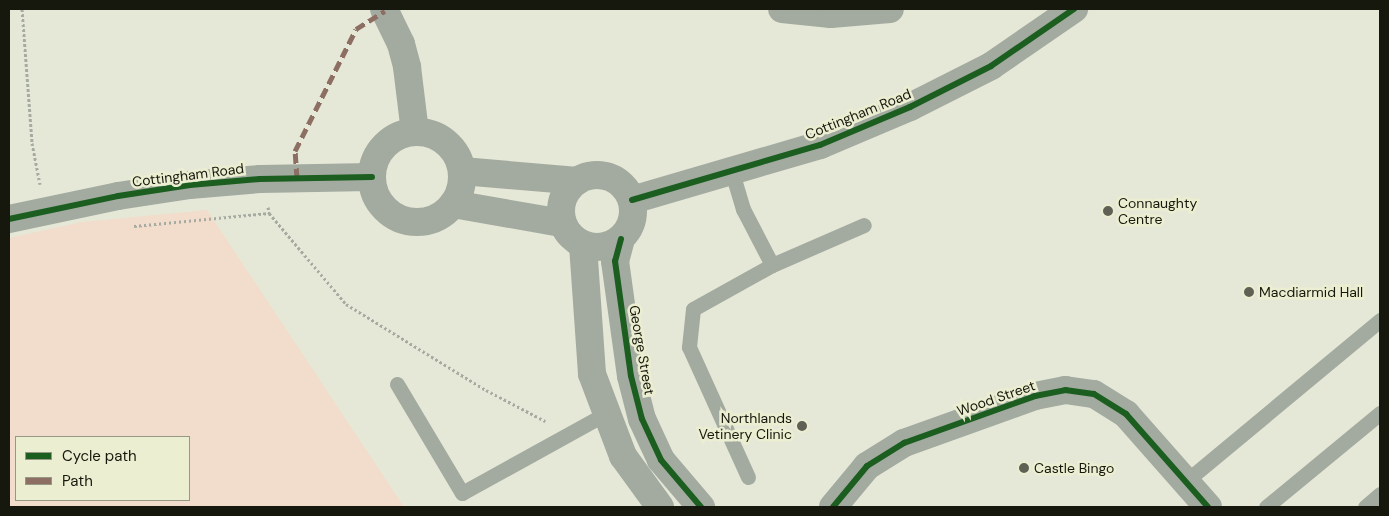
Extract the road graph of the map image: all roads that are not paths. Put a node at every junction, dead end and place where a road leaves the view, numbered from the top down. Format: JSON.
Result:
{"nodes":[{"id":1,"x":384,"y":9,"type":"edge"},
{"id":2,"x":782,"y":9,"type":"edge"},
{"id":3,"x":890,"y":9,"type":"edge"},
{"id":4,"x":1074,"y":9,"type":"edge"},
{"id":5,"x":416,"y":132,"type":"junction"},
{"id":6,"x":730,"y":169,"type":"junction"},
{"id":7,"x":462,"y":171,"type":"junction"},
{"id":8,"x":372,"y":177,"type":"junction"},
{"id":9,"x":578,"y":180,"type":"junction"},
{"id":10,"x":632,"y":200,"type":"junction"},
{"id":11,"x":453,"y":204,"type":"junction"},
{"id":12,"x":9,"y":219,"type":"edge"},
{"id":13,"x":562,"y":223,"type":"junction"},
{"id":14,"x":864,"y":225,"type":"dead end"},
{"id":15,"x":621,"y":239,"type":"junction"},
{"id":16,"x":583,"y":245,"type":"junction"},
{"id":17,"x":772,"y":265,"type":"junction"},
{"id":18,"x":1380,"y":320,"type":"edge"},
{"id":19,"x":397,"y":384,"type":"dead end"},
{"id":20,"x":607,"y":412,"type":"junction"},
{"id":21,"x":1380,"y":414,"type":"edge"},
{"id":22,"x":748,"y":477,"type":"dead end"},
{"id":23,"x":1185,"y":482,"type":"junction"},
{"id":24,"x":1380,"y":494,"type":"edge"},
{"id":25,"x":660,"y":507,"type":"edge"},
{"id":26,"x":701,"y":507,"type":"edge"},
{"id":27,"x":832,"y":507,"type":"edge"},
{"id":28,"x":1208,"y":507,"type":"edge"},
{"id":29,"x":1266,"y":507,"type":"edge"},
{"id":30,"x":1365,"y":507,"type":"edge"}],
"edges":[{"from":1,"to":5,"type":"street"},
{"from":2,"to":3,"type":"street"},
{"from":4,"to":6,"type":"street","name":"Cottingham Road"},
{"from":5,"to":7,"type":"street"},
{"from":5,"to":8,"type":"street"},
{"from":6,"to":10,"type":"street","name":"Cottingham Road"},
{"from":6,"to":17,"type":"lane"},
{"from":7,"to":9,"type":"street"},
{"from":7,"to":11,"type":"street"},
{"from":8,"to":11,"type":"street"},
{"from":8,"to":12,"type":"street","name":"Cottingham Road"},
{"from":9,"to":10,"type":"street"},
{"from":9,"to":13,"type":"street"},
{"from":10,"to":15,"type":"street"},
{"from":11,"to":13,"type":"street"},
{"from":13,"to":16,"type":"street"},
{"from":14,"to":17,"type":"lane"},
{"from":15,"to":16,"type":"street"},
{"from":15,"to":26,"type":"street","name":"George Street"},
{"from":16,"to":20,"type":"street"},
{"from":17,"to":22,"type":"lane"},
{"from":18,"to":23,"type":"lane"},
{"from":19,"to":20,"type":"lane"},
{"from":20,"to":25,"type":"street"},
{"from":21,"to":29,"type":"lane"},
{"from":23,"to":27,"type":"street","name":"Wood Street"},
{"from":23,"to":28,"type":"street","name":"Wood Street"},
{"from":24,"to":30,"type":"lane"}]}
